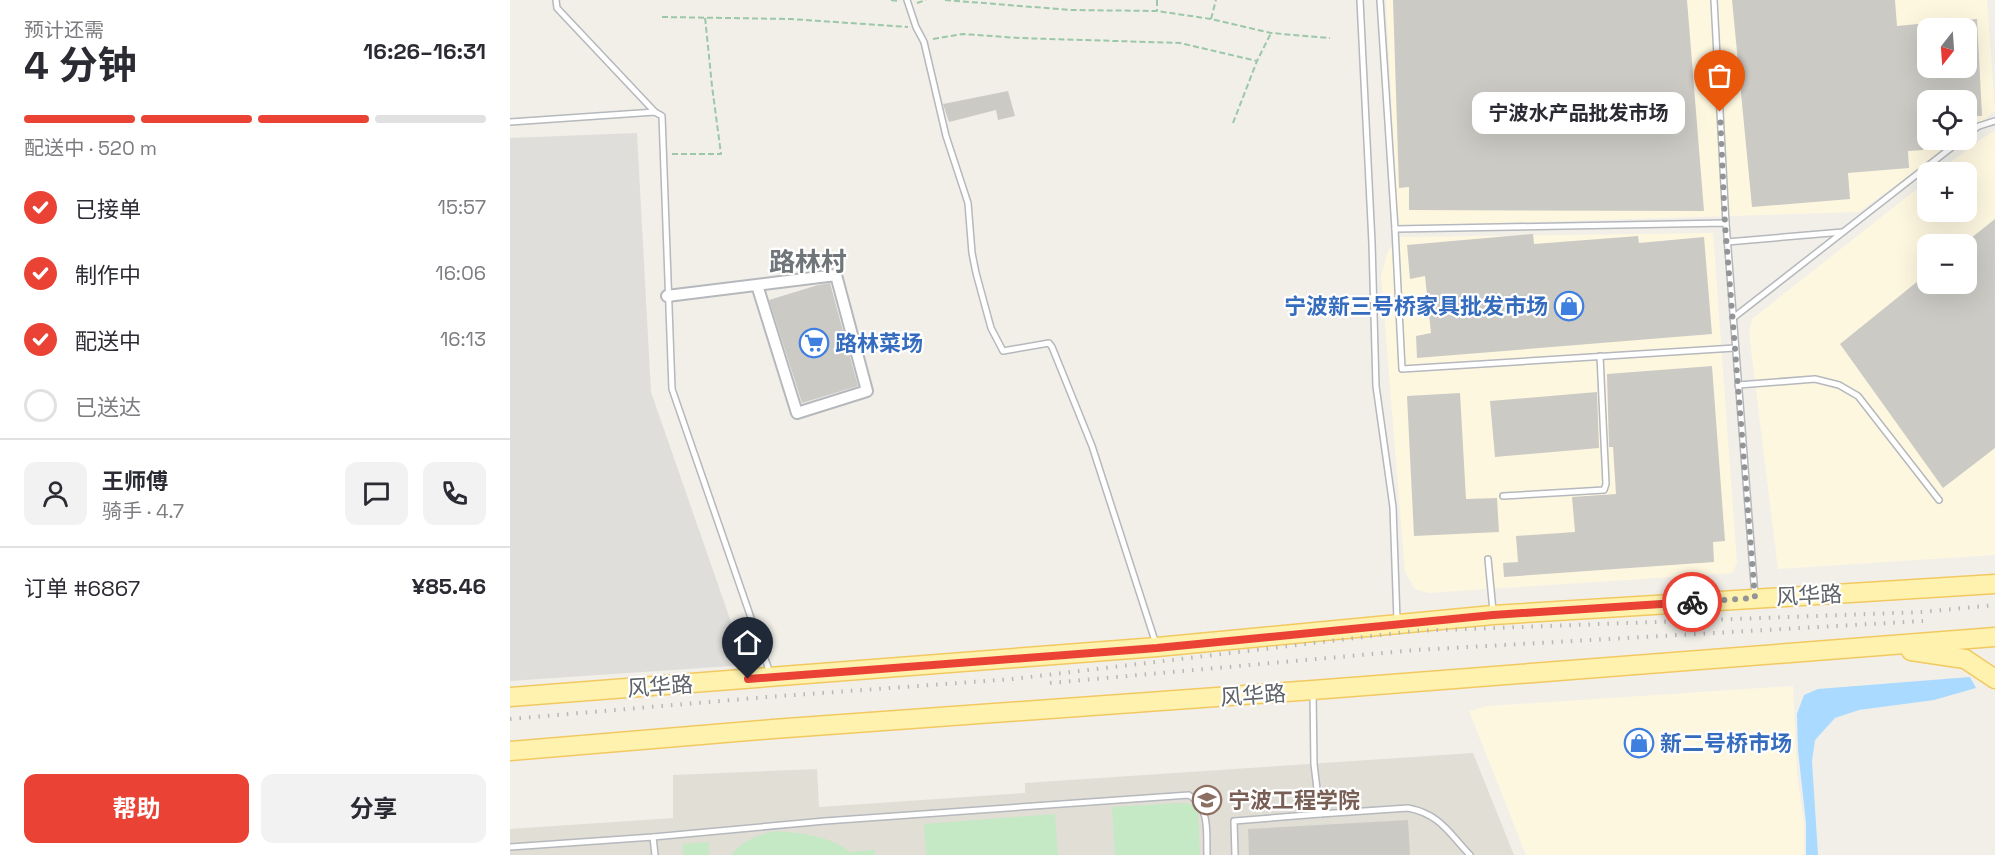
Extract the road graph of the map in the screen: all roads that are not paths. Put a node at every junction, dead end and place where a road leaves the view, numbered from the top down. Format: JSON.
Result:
{"nodes":[{"id":1,"x":556,"y":0,"type":"edge"},
{"id":2,"x":908,"y":0,"type":"edge"},
{"id":3,"x":1360,"y":0,"type":"edge"},
{"id":4,"x":1380,"y":0,"type":"edge"},
{"id":5,"x":1714,"y":0,"type":"edge"},
{"id":6,"x":655,"y":112,"type":"junction"},
{"id":7,"x":1995,"y":121,"type":"edge"},
{"id":8,"x":510,"y":122,"type":"edge"},
{"id":9,"x":1977,"y":127,"type":"edge"},
{"id":10,"x":1948,"y":150,"type":"edge"},
{"id":11,"x":1725,"y":224,"type":"junction"},
{"id":12,"x":1395,"y":229,"type":"junction"},
{"id":13,"x":1844,"y":232,"type":"junction"},
{"id":14,"x":1727,"y":242,"type":"junction"},
{"id":15,"x":757,"y":285,"type":"junction"},
{"id":16,"x":667,"y":296,"type":"junction"},
{"id":17,"x":1733,"y":318,"type":"junction"},
{"id":18,"x":1735,"y":348,"type":"junction"},
{"id":19,"x":1600,"y":356,"type":"junction"},
{"id":20,"x":1738,"y":385,"type":"junction"},
{"id":21,"x":1503,"y":496,"type":"dead end"},
{"id":22,"x":1939,"y":500,"type":"dead end"},
{"id":23,"x":1488,"y":559,"type":"dead end"},
{"id":24,"x":1995,"y":584,"type":"edge"},
{"id":25,"x":1755,"y":598,"type":"junction"},
{"id":26,"x":1493,"y":615,"type":"junction"},
{"id":27,"x":1397,"y":624,"type":"junction"},
{"id":28,"x":1995,"y":637,"type":"edge"},
{"id":29,"x":1876,"y":647,"type":"junction"},
{"id":30,"x":1157,"y":648,"type":"junction"},
{"id":31,"x":772,"y":678,"type":"junction"},
{"id":32,"x":1995,"y":679,"type":"edge"},
{"id":33,"x":1312,"y":690,"type":"junction"},
{"id":34,"x":510,"y":697,"type":"edge"},
{"id":35,"x":510,"y":751,"type":"edge"},
{"id":36,"x":1320,"y":813,"type":"junction"},
{"id":37,"x":653,"y":837,"type":"junction"},
{"id":38,"x":510,"y":847,"type":"edge"},
{"id":39,"x":655,"y":855,"type":"edge"},
{"id":40,"x":1207,"y":855,"type":"edge"},
{"id":41,"x":1236,"y":855,"type":"edge"},
{"id":42,"x":1470,"y":855,"type":"edge"}],
"edges":[{"from":1,"to":6,"type":"lane"},
{"from":2,"to":30,"type":"lane"},
{"from":3,"to":27,"type":"lane"},
{"from":4,"to":12,"type":"lane"},
{"from":5,"to":11,"type":"lane"},
{"from":6,"to":8,"type":"lane"},
{"from":6,"to":16,"type":"lane"},
{"from":7,"to":9,"type":"lane"},
{"from":10,"to":13,"type":"lane"},
{"from":11,"to":12,"type":"lane"},
{"from":11,"to":14,"type":"lane"},
{"from":12,"to":19,"type":"lane"},
{"from":13,"to":14,"type":"lane"},
{"from":13,"to":17,"type":"lane"},
{"from":14,"to":17,"type":"lane"},
{"from":15,"to":15,"type":"street"},
{"from":15,"to":16,"type":"street"},
{"from":16,"to":31,"type":"lane"},
{"from":17,"to":18,"type":"lane"},
{"from":18,"to":19,"type":"lane"},
{"from":18,"to":20,"type":"lane"},
{"from":19,"to":21,"type":"lane"},
{"from":20,"to":22,"type":"lane"},
{"from":20,"to":25,"type":"lane"},
{"from":23,"to":26,"type":"lane"},
{"from":24,"to":25,"type":"main road","name":"风华路"},
{"from":25,"to":26,"type":"main road","name":"风华路"},
{"from":26,"to":27,"type":"main road","name":"风华路"},
{"from":27,"to":30,"type":"main road","name":"风华路"},
{"from":28,"to":29,"type":"main road","name":"风华路"},
{"from":29,"to":32,"type":"main road"},
{"from":29,"to":33,"type":"main road","name":"风华路"},
{"from":30,"to":31,"type":"main road","name":"风华路"},
{"from":31,"to":34,"type":"main road","name":"风华路"},
{"from":33,"to":35,"type":"main road","name":"风华路"},
{"from":33,"to":36,"type":"lane"},
{"from":36,"to":41,"type":"lane"},
{"from":36,"to":42,"type":"lane"},
{"from":37,"to":38,"type":"lane"},
{"from":37,"to":39,"type":"lane"},
{"from":37,"to":40,"type":"lane"}]}
